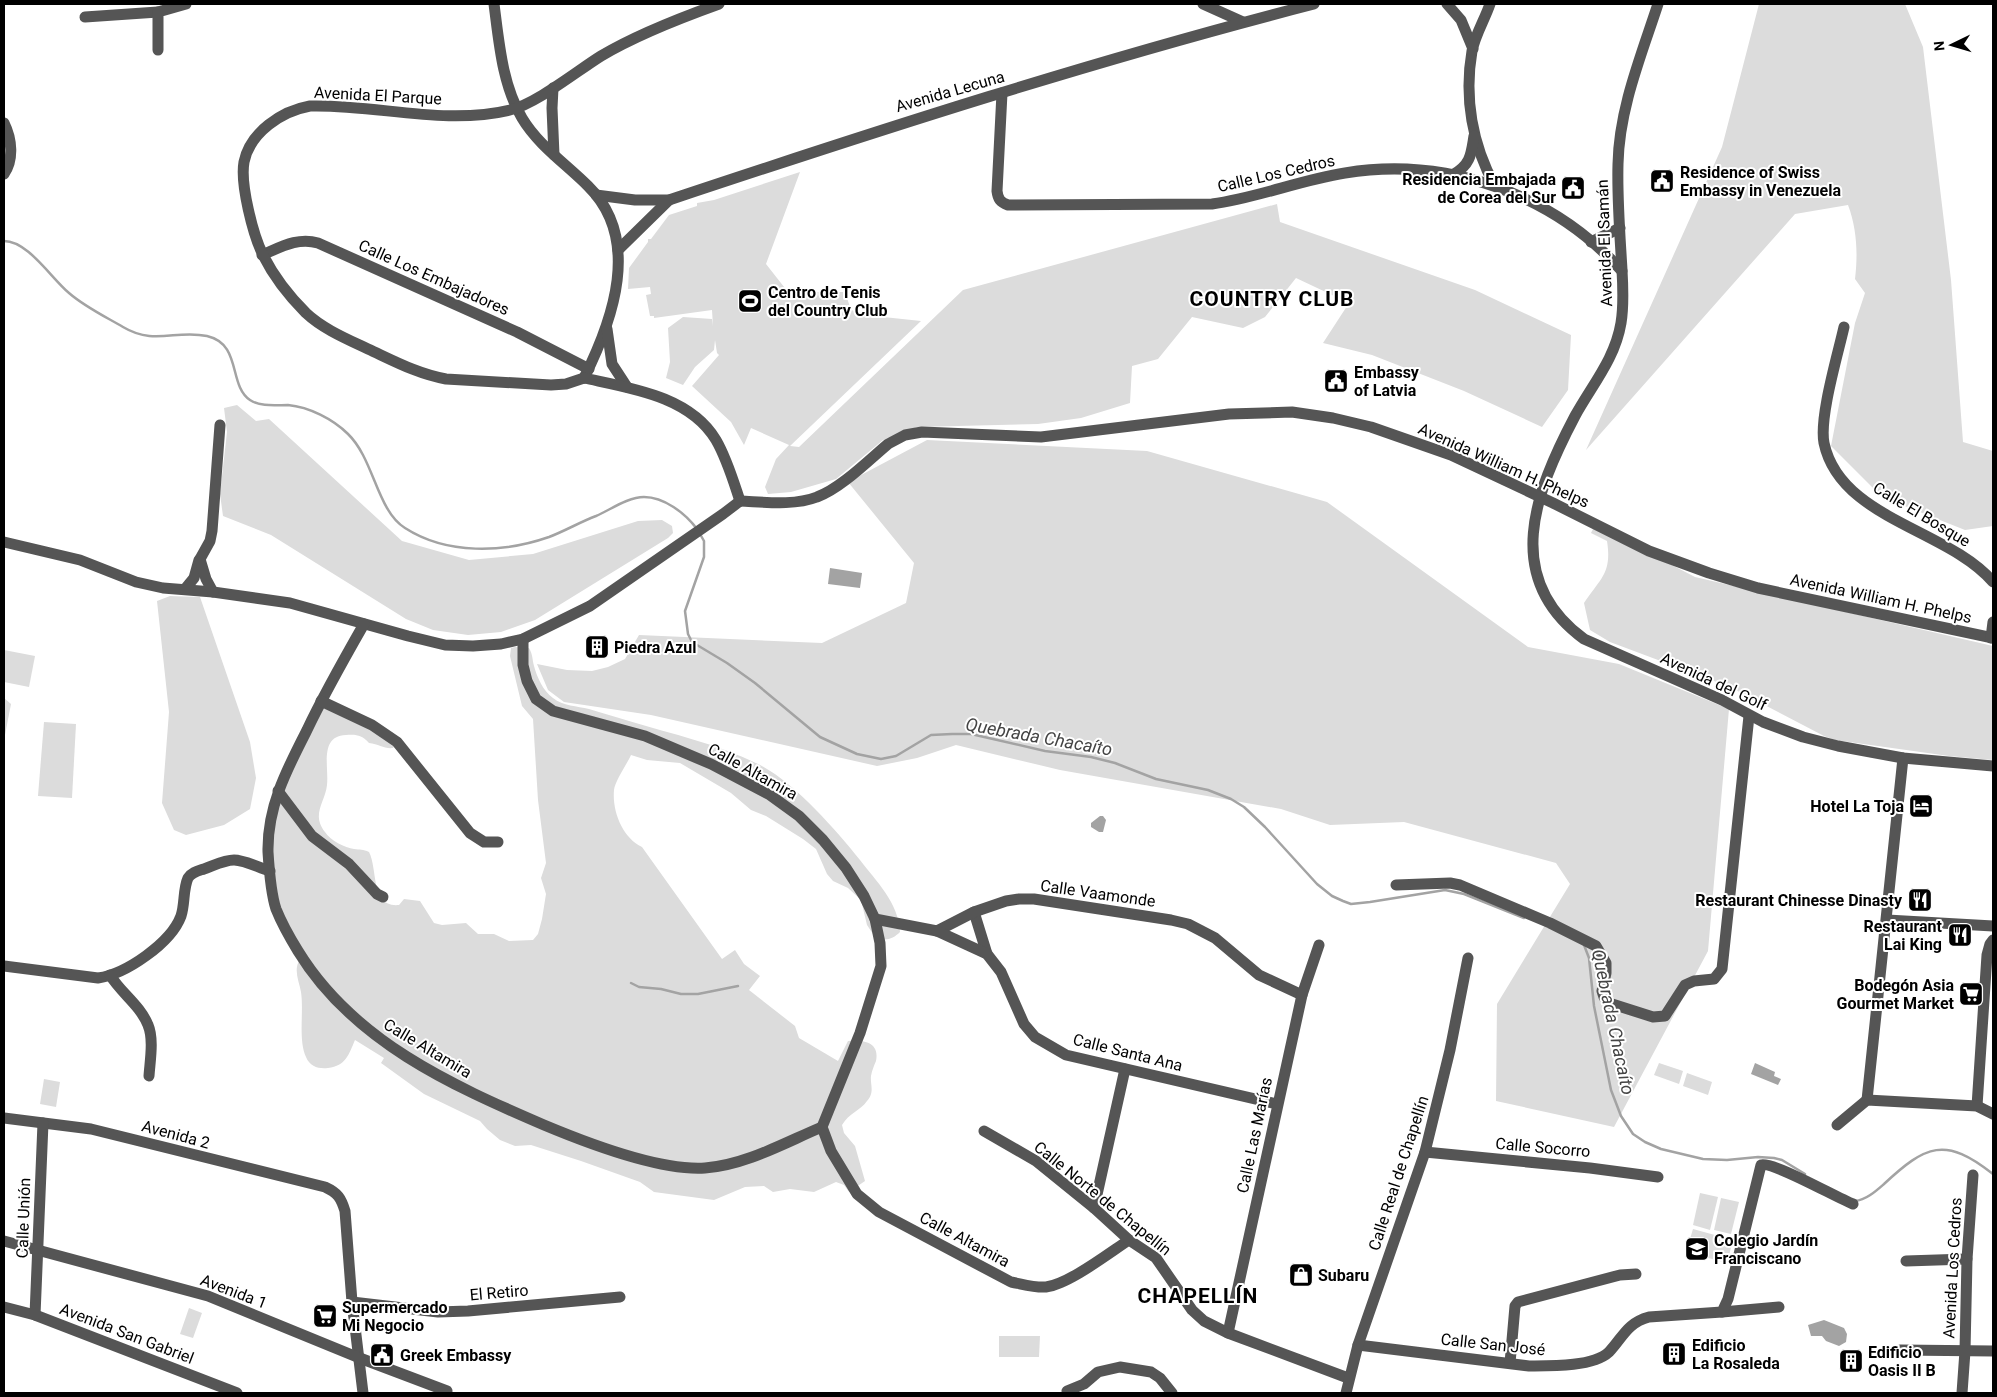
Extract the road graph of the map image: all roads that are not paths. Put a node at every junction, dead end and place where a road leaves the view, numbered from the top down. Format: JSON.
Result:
{"nodes":[{"id":1,"x":186,"y":4,"type":"edge"},
{"id":2,"x":494,"y":4,"type":"edge"},
{"id":3,"x":719,"y":4,"type":"edge"},
{"id":4,"x":1203,"y":4,"type":"edge"},
{"id":5,"x":1314,"y":4,"type":"edge"},
{"id":6,"x":1447,"y":4,"type":"edge"},
{"id":7,"x":1490,"y":4,"type":"edge"},
{"id":8,"x":1658,"y":4,"type":"edge"},
{"id":9,"x":158,"y":12,"type":"junction"},
{"id":10,"x":85,"y":17,"type":"dead end"},
{"id":11,"x":1243,"y":22,"type":"junction"},
{"id":12,"x":158,"y":50,"type":"dead end"},
{"id":13,"x":1473,"y":50,"type":"junction"},
{"id":14,"x":553,"y":88,"type":"junction"},
{"id":15,"x":1002,"y":93,"type":"junction"},
{"id":16,"x":518,"y":108,"type":"junction"},
{"id":17,"x":4,"y":123,"type":"edge"},
{"id":18,"x":1474,"y":134,"type":"junction"},
{"id":19,"x":554,"y":155,"type":"junction"},
{"id":20,"x":4,"y":174,"type":"edge"},
{"id":21,"x":1454,"y":174,"type":"junction"},
{"id":22,"x":1495,"y":186,"type":"junction"},
{"id":23,"x":596,"y":195,"type":"junction"},
{"id":24,"x":669,"y":200,"type":"junction"},
{"id":25,"x":1620,"y":228,"type":"junction"},
{"id":26,"x":1591,"y":242,"type":"junction"},
{"id":27,"x":618,"y":250,"type":"junction"},
{"id":28,"x":262,"y":255,"type":"junction"},
{"id":29,"x":1622,"y":272,"type":"junction"},
{"id":30,"x":1844,"y":327,"type":"dead end"},
{"id":31,"x":607,"y":328,"type":"junction"},
{"id":32,"x":587,"y":373,"type":"junction"},
{"id":33,"x":627,"y":387,"type":"junction"},
{"id":34,"x":220,"y":425,"type":"dead end"},
{"id":35,"x":1539,"y":496,"type":"junction"},
{"id":36,"x":740,"y":501,"type":"junction"},
{"id":37,"x":4,"y":542,"type":"edge"},
{"id":38,"x":200,"y":559,"type":"junction"},
{"id":39,"x":1993,"y":582,"type":"edge"},
{"id":40,"x":184,"y":589,"type":"junction"},
{"id":41,"x":213,"y":592,"type":"junction"},
{"id":42,"x":1993,"y":622,"type":"edge"},
{"id":43,"x":364,"y":624,"type":"junction"},
{"id":44,"x":1992,"y":638,"type":"edge"},
{"id":45,"x":523,"y":639,"type":"junction"},
{"id":46,"x":321,"y":701,"type":"junction"},
{"id":47,"x":1748,"y":716,"type":"junction"},
{"id":48,"x":1903,"y":758,"type":"junction"},
{"id":49,"x":1993,"y":766,"type":"edge"},
{"id":50,"x":278,"y":791,"type":"junction"},
{"id":51,"x":498,"y":842,"type":"dead end"},
{"id":52,"x":270,"y":871,"type":"junction"},
{"id":53,"x":1396,"y":885,"type":"dead end"},
{"id":54,"x":383,"y":897,"type":"dead end"},
{"id":55,"x":974,"y":912,"type":"junction"},
{"id":56,"x":875,"y":919,"type":"junction"},
{"id":57,"x":1887,"y":920,"type":"junction"},
{"id":58,"x":1993,"y":926,"type":"edge"},
{"id":59,"x":937,"y":931,"type":"junction"},
{"id":60,"x":1993,"y":940,"type":"edge"},
{"id":61,"x":1319,"y":945,"type":"dead end"},
{"id":62,"x":987,"y":954,"type":"junction"},
{"id":63,"x":1468,"y":958,"type":"dead end"},
{"id":64,"x":4,"y":966,"type":"edge"},
{"id":65,"x":110,"y":975,"type":"junction"},
{"id":66,"x":1302,"y":995,"type":"junction"},
{"id":67,"x":1125,"y":1069,"type":"junction"},
{"id":68,"x":149,"y":1076,"type":"dead end"},
{"id":69,"x":1867,"y":1100,"type":"junction"},
{"id":70,"x":1278,"y":1104,"type":"junction"},
{"id":71,"x":1977,"y":1106,"type":"junction"},
{"id":72,"x":1993,"y":1114,"type":"edge"},
{"id":73,"x":4,"y":1118,"type":"edge"},
{"id":74,"x":43,"y":1123,"type":"junction"},
{"id":75,"x":1837,"y":1125,"type":"dead end"},
{"id":76,"x":822,"y":1126,"type":"junction"},
{"id":77,"x":984,"y":1131,"type":"dead end"},
{"id":78,"x":1425,"y":1152,"type":"junction"},
{"id":79,"x":1973,"y":1174,"type":"dead end"},
{"id":80,"x":1658,"y":1177,"type":"dead end"},
{"id":81,"x":1853,"y":1204,"type":"dead end"},
{"id":82,"x":1094,"y":1208,"type":"junction"},
{"id":83,"x":1129,"y":1240,"type":"junction"},
{"id":84,"x":4,"y":1241,"type":"edge"},
{"id":85,"x":38,"y":1250,"type":"junction"},
{"id":86,"x":1967,"y":1260,"type":"junction"},
{"id":87,"x":1906,"y":1261,"type":"dead end"},
{"id":88,"x":1636,"y":1274,"type":"dead end"},
{"id":89,"x":620,"y":1297,"type":"dead end"},
{"id":90,"x":352,"y":1302,"type":"junction"},
{"id":91,"x":4,"y":1306,"type":"edge"},
{"id":92,"x":1779,"y":1306,"type":"dead end"},
{"id":93,"x":1722,"y":1312,"type":"junction"},
{"id":94,"x":35,"y":1315,"type":"junction"},
{"id":95,"x":1228,"y":1333,"type":"junction"},
{"id":96,"x":1358,"y":1345,"type":"junction"},
{"id":97,"x":1900,"y":1350,"type":"dead end"},
{"id":98,"x":1965,"y":1351,"type":"junction"},
{"id":99,"x":1993,"y":1351,"type":"edge"},
{"id":100,"x":357,"y":1357,"type":"junction"},
{"id":101,"x":1510,"y":1363,"type":"junction"},
{"id":102,"x":1348,"y":1378,"type":"junction"},
{"id":103,"x":446,"y":1390,"type":"dead end"},
{"id":104,"x":1067,"y":1391,"type":"dead end"},
{"id":105,"x":237,"y":1393,"type":"edge"},
{"id":106,"x":363,"y":1393,"type":"edge"},
{"id":107,"x":1172,"y":1393,"type":"edge"},
{"id":108,"x":1346,"y":1393,"type":"edge"},
{"id":109,"x":1962,"y":1393,"type":"edge"}],
"edges":[{"from":1,"to":9,"type":"street"},
{"from":2,"to":16,"type":"street"},
{"from":3,"to":14,"type":"street"},
{"from":4,"to":11,"type":"street"},
{"from":5,"to":11,"type":"street","name":"Avenida Lecuna"},
{"from":6,"to":13,"type":"street"},
{"from":7,"to":13,"type":"street"},
{"from":8,"to":25,"type":"street","name":"Avenida El Samán"},
{"from":9,"to":10,"type":"street"},
{"from":9,"to":12,"type":"street"},
{"from":11,"to":15,"type":"street","name":"Avenida Lecuna"},
{"from":13,"to":18,"type":"street"},
{"from":14,"to":16,"type":"street"},
{"from":14,"to":19,"type":"street"},
{"from":15,"to":21,"type":"street","name":"Calle Los Cedros"},
{"from":15,"to":24,"type":"street","name":"Avenida Lecuna"},
{"from":16,"to":19,"type":"street"},
{"from":16,"to":28,"type":"street","name":"Avenida El Parque"},
{"from":17,"to":20,"type":"street"},
{"from":18,"to":21,"type":"street"},
{"from":18,"to":22,"type":"street"},
{"from":19,"to":23,"type":"street"},
{"from":21,"to":22,"type":"street","name":"Calle Los Cedros"},
{"from":22,"to":26,"type":"street","name":"Calle Los Cedros"},
{"from":23,"to":24,"type":"street","name":"Avenida Lecuna"},
{"from":23,"to":27,"type":"street"},
{"from":24,"to":27,"type":"street","name":"Avenida Lecuna"},
{"from":25,"to":26,"type":"street"},
{"from":25,"to":29,"type":"street","name":"Avenida El Samán"},
{"from":26,"to":29,"type":"street","name":"Calle Los Cedros"},
{"from":27,"to":31,"type":"street"},
{"from":28,"to":32,"type":"street","name":"Calle Los Embajadores"},
{"from":28,"to":32,"type":"street","name":"Avenida El Parque"},
{"from":29,"to":35,"type":"street","name":"Avenida El Samán"},
{"from":30,"to":39,"type":"street","name":"Calle El Bosque"},
{"from":31,"to":32,"type":"street"},
{"from":31,"to":33,"type":"street"},
{"from":32,"to":33,"type":"street"},
{"from":33,"to":36,"type":"street"},
{"from":34,"to":38,"type":"street"},
{"from":35,"to":36,"type":"street","name":"Avenida William H. Phelps"},
{"from":35,"to":44,"type":"street","name":"Avenida William H. Phelps"},
{"from":35,"to":47,"type":"street","name":"Avenida del Golf"},
{"from":36,"to":45,"type":"street"},
{"from":37,"to":40,"type":"street"},
{"from":38,"to":40,"type":"street"},
{"from":38,"to":41,"type":"street"},
{"from":40,"to":41,"type":"street"},
{"from":41,"to":43,"type":"street"},
{"from":42,"to":44,"type":"street"},
{"from":43,"to":45,"type":"street"},
{"from":43,"to":46,"type":"street","name":"Calle Altamira"},
{"from":45,"to":56,"type":"street","name":"Calle Altamira"},
{"from":46,"to":50,"type":"street","name":"Calle Altamira"},
{"from":46,"to":51,"type":"street"},
{"from":47,"to":48,"type":"street","name":"Avenida del Golf"},
{"from":47,"to":53,"type":"street"},
{"from":48,"to":49,"type":"street","name":"Avenida del Golf"},
{"from":48,"to":57,"type":"street"},
{"from":50,"to":52,"type":"street","name":"Calle Altamira"},
{"from":50,"to":54,"type":"street"},
{"from":52,"to":65,"type":"street"},
{"from":52,"to":76,"type":"street","name":"Calle Altamira"},
{"from":55,"to":59,"type":"street","name":"Calle Vaamonde"},
{"from":55,"to":62,"type":"street"},
{"from":55,"to":66,"type":"street","name":"Calle Vaamonde"},
{"from":56,"to":59,"type":"street"},
{"from":56,"to":76,"type":"street","name":"Calle Altamira"},
{"from":57,"to":58,"type":"street"},
{"from":57,"to":69,"type":"street"},
{"from":59,"to":62,"type":"street","name":"Calle Santa Ana"},
{"from":60,"to":71,"type":"street"},
{"from":61,"to":66,"type":"street","name":"Calle Las Marías"},
{"from":62,"to":67,"type":"street","name":"Calle Santa Ana"},
{"from":63,"to":78,"type":"street","name":"Calle Real de Chapellín"},
{"from":64,"to":65,"type":"street"},
{"from":65,"to":68,"type":"street"},
{"from":66,"to":70,"type":"street","name":"Calle Las Marías"},
{"from":67,"to":70,"type":"street","name":"Calle Santa Ana"},
{"from":67,"to":82,"type":"street"},
{"from":69,"to":71,"type":"street"},
{"from":69,"to":75,"type":"street"},
{"from":70,"to":95,"type":"street","name":"Calle Las Marías"},
{"from":71,"to":72,"type":"street"},
{"from":73,"to":74,"type":"street","name":"Avenida 2"},
{"from":74,"to":85,"type":"street","name":"Calle Unión"},
{"from":74,"to":90,"type":"street","name":"Avenida 2"},
{"from":76,"to":83,"type":"street","name":"Calle Altamira"},
{"from":77,"to":82,"type":"street","name":"Calle Norte de Chapellín"},
{"from":78,"to":80,"type":"street","name":"Calle Socorro"},
{"from":78,"to":96,"type":"street","name":"Calle Real de Chapellín"},
{"from":79,"to":86,"type":"street","name":"Avenida Los Cedros"},
{"from":81,"to":93,"type":"street"},
{"from":82,"to":83,"type":"street","name":"Calle Norte de Chapellín"},
{"from":83,"to":95,"type":"street","name":"Calle Norte de Chapellín"},
{"from":84,"to":85,"type":"street","name":"Avenida 1"},
{"from":85,"to":94,"type":"street","name":"Calle Unión"},
{"from":85,"to":100,"type":"street","name":"Avenida 1"},
{"from":86,"to":87,"type":"street"},
{"from":86,"to":98,"type":"street","name":"Avenida Los Cedros"},
{"from":88,"to":101,"type":"street"},
{"from":89,"to":90,"type":"street","name":"El Retiro"},
{"from":90,"to":100,"type":"street"},
{"from":91,"to":94,"type":"street","name":"Avenida San Gabriel"},
{"from":92,"to":93,"type":"street","name":"Calle San José"},
{"from":93,"to":101,"type":"street","name":"Calle San José"},
{"from":94,"to":105,"type":"street","name":"Avenida San Gabriel"},
{"from":95,"to":102,"type":"street","name":"Calle Norte de Chapellín"},
{"from":96,"to":101,"type":"street","name":"Calle San José"},
{"from":96,"to":102,"type":"street","name":"Calle Real de Chapellín"},
{"from":97,"to":98,"type":"street"},
{"from":98,"to":99,"type":"street"},
{"from":98,"to":109,"type":"street","name":"Avenida Los Cedros"},
{"from":100,"to":103,"type":"street","name":"Avenida 1"},
{"from":100,"to":106,"type":"street"},
{"from":102,"to":108,"type":"street","name":"Calle Real de Chapellín"},
{"from":104,"to":107,"type":"street"}]}
